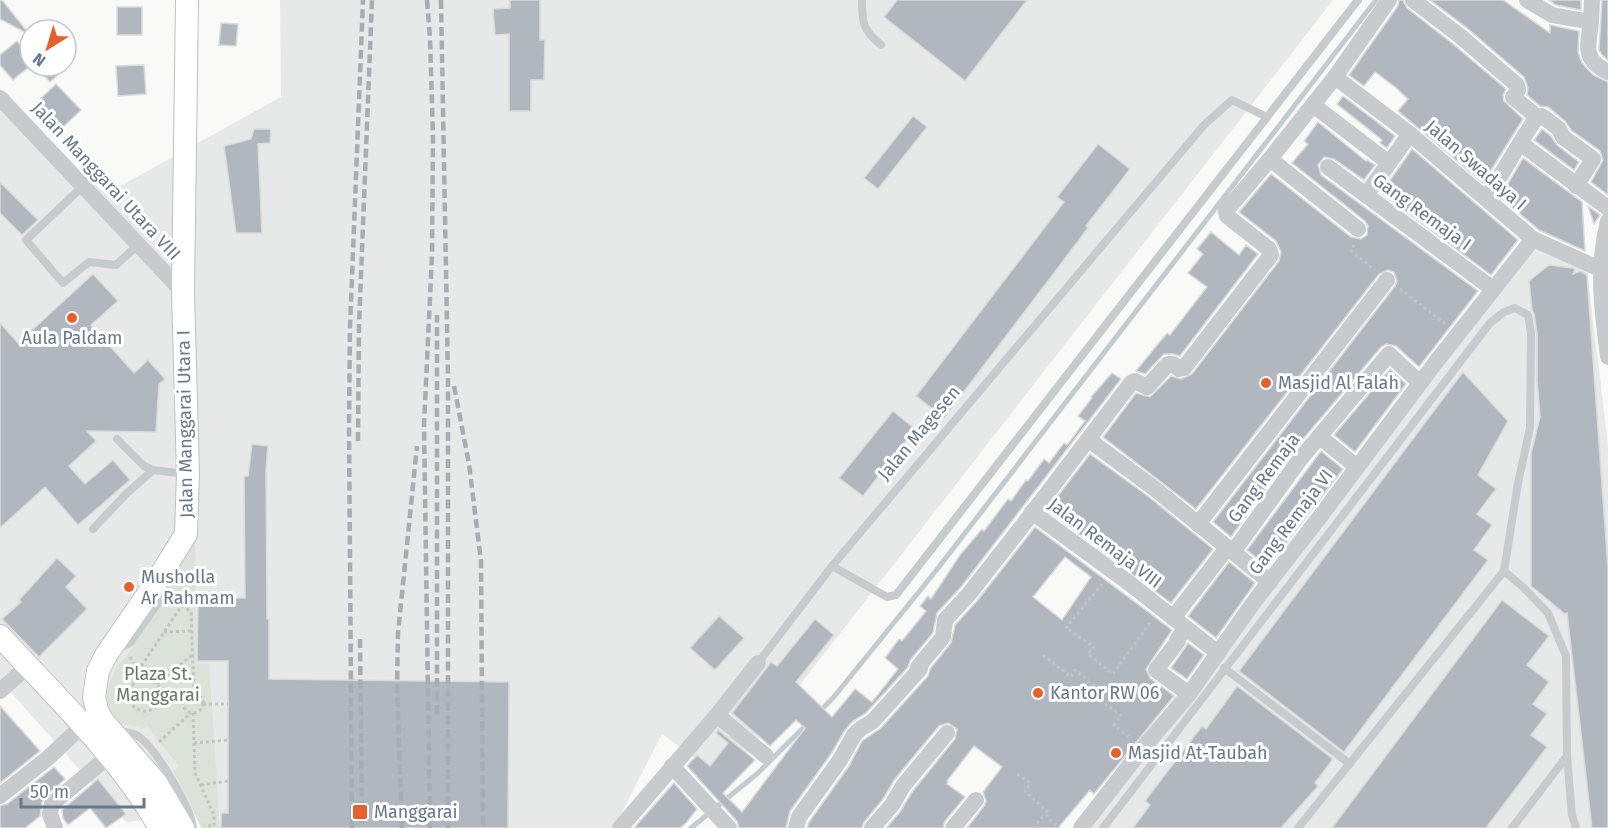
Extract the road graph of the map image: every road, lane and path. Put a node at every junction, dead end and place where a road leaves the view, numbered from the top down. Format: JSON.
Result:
{"nodes":[{"id":1,"x":187,"y":0,"type":"edge"},
{"id":2,"x":862,"y":0,"type":"edge"},
{"id":3,"x":1358,"y":0,"type":"edge"},
{"id":4,"x":1389,"y":0,"type":"edge"},
{"id":5,"x":1413,"y":0,"type":"edge"},
{"id":6,"x":1527,"y":0,"type":"edge"},
{"id":7,"x":1592,"y":0,"type":"edge"},
{"id":8,"x":1591,"y":22,"type":"junction"},
{"id":9,"x":881,"y":45,"type":"dead end"},
{"id":10,"x":1608,"y":72,"type":"edge"},
{"id":11,"x":1335,"y":77,"type":"junction"},
{"id":12,"x":0,"y":98,"type":"edge"},
{"id":13,"x":1313,"y":105,"type":"junction"},
{"id":14,"x":1267,"y":117,"type":"junction"},
{"id":15,"x":1537,"y":117,"type":"junction"},
{"id":16,"x":1410,"y":134,"type":"junction"},
{"id":17,"x":1520,"y":143,"type":"junction"},
{"id":18,"x":1270,"y":159,"type":"junction"},
{"id":19,"x":1389,"y":163,"type":"junction"},
{"id":20,"x":1328,"y":166,"type":"dead end"},
{"id":21,"x":84,"y":186,"type":"junction"},
{"id":22,"x":1575,"y":186,"type":"junction"},
{"id":23,"x":1366,"y":195,"type":"junction"},
{"id":24,"x":1486,"y":198,"type":"junction"},
{"id":25,"x":1608,"y":208,"type":"edge"},
{"id":26,"x":1608,"y":221,"type":"edge"},
{"id":27,"x":1358,"y":229,"type":"dead end"},
{"id":28,"x":1533,"y":239,"type":"junction"},
{"id":29,"x":139,"y":244,"type":"junction"},
{"id":30,"x":1600,"y":269,"type":"junction"},
{"id":31,"x":1387,"y":280,"type":"dead end"},
{"id":32,"x":1493,"y":288,"type":"junction"},
{"id":33,"x":183,"y":291,"type":"junction"},
{"id":34,"x":1605,"y":299,"type":"edge"},
{"id":35,"x":1608,"y":357,"type":"edge"},
{"id":36,"x":1420,"y":383,"type":"junction"},
{"id":37,"x":1320,"y":437,"type":"junction"},
{"id":38,"x":117,"y":440,"type":"dead end"},
{"id":39,"x":1089,"y":440,"type":"junction"},
{"id":40,"x":1357,"y":467,"type":"junction"},
{"id":41,"x":153,"y":470,"type":"junction"},
{"id":42,"x":188,"y":474,"type":"junction"},
{"id":43,"x":1032,"y":512,"type":"junction"},
{"id":44,"x":1198,"y":524,"type":"junction"},
{"id":45,"x":93,"y":529,"type":"dead end"},
{"id":46,"x":1230,"y":550,"type":"junction"},
{"id":47,"x":832,"y":566,"type":"junction"},
{"id":48,"x":1113,"y":571,"type":"junction"},
{"id":49,"x":1504,"y":571,"type":"junction"},
{"id":50,"x":162,"y":580,"type":"junction"},
{"id":51,"x":1269,"y":582,"type":"junction"},
{"id":52,"x":182,"y":605,"type":"junction"},
{"id":53,"x":1173,"y":619,"type":"junction"},
{"id":54,"x":191,"y":631,"type":"junction"},
{"id":55,"x":164,"y":632,"type":"junction"},
{"id":56,"x":0,"y":636,"type":"edge"},
{"id":57,"x":115,"y":650,"type":"junction"},
{"id":58,"x":1043,"y":655,"type":"dead end"},
{"id":59,"x":192,"y":656,"type":"junction"},
{"id":60,"x":1221,"y":661,"type":"junction"},
{"id":61,"x":758,"y":663,"type":"joint"},
{"id":62,"x":28,"y":666,"type":"junction"},
{"id":63,"x":138,"y":671,"type":"junction"},
{"id":64,"x":143,"y":679,"type":"junction"},
{"id":65,"x":157,"y":684,"type":"junction"},
{"id":66,"x":0,"y":691,"type":"edge"},
{"id":67,"x":194,"y":693,"type":"junction"},
{"id":68,"x":1189,"y":694,"type":"junction"},
{"id":69,"x":159,"y":702,"type":"junction"},
{"id":70,"x":184,"y":703,"type":"junction"},
{"id":71,"x":203,"y":704,"type":"junction"},
{"id":72,"x":228,"y":704,"type":"dead end"},
{"id":73,"x":192,"y":713,"type":"junction"},
{"id":74,"x":717,"y":715,"type":"junction"},
{"id":75,"x":82,"y":726,"type":"junction"},
{"id":76,"x":111,"y":731,"type":"junction"},
{"id":77,"x":947,"y":733,"type":"dead end"},
{"id":78,"x":228,"y":740,"type":"dead end"},
{"id":79,"x":194,"y":743,"type":"junction"},
{"id":80,"x":1143,"y":748,"type":"junction"},
{"id":81,"x":150,"y":749,"type":"junction"},
{"id":82,"x":109,"y":756,"type":"junction"},
{"id":83,"x":766,"y":756,"type":"dead end"},
{"id":84,"x":1567,"y":756,"type":"junction"},
{"id":85,"x":1350,"y":764,"type":"junction"},
{"id":86,"x":672,"y":766,"type":"junction"},
{"id":87,"x":1017,"y":774,"type":"dead end"},
{"id":88,"x":228,"y":781,"type":"dead end"},
{"id":89,"x":200,"y":785,"type":"junction"},
{"id":90,"x":0,"y":796,"type":"edge"},
{"id":91,"x":976,"y":800,"type":"dead end"},
{"id":92,"x":1045,"y":814,"type":"junction"},
{"id":93,"x":190,"y":827,"type":"edge"},
{"id":94,"x":54,"y":828,"type":"edge"},
{"id":95,"x":160,"y":828,"type":"edge"},
{"id":96,"x":620,"y":828,"type":"edge"},
{"id":97,"x":729,"y":828,"type":"edge"},
{"id":98,"x":796,"y":828,"type":"edge"},
{"id":99,"x":872,"y":828,"type":"edge"},
{"id":100,"x":953,"y":828,"type":"edge"},
{"id":101,"x":1033,"y":828,"type":"edge"},
{"id":102,"x":1059,"y":828,"type":"edge"},
{"id":103,"x":1081,"y":828,"type":"edge"},
{"id":104,"x":1103,"y":828,"type":"edge"},
{"id":105,"x":1298,"y":828,"type":"edge"},
{"id":106,"x":1512,"y":828,"type":"edge"},
{"id":107,"x":1576,"y":828,"type":"edge"}],
"edges":[{"from":1,"to":33,"type":"street","name":"Jalan Manggarai Utara I"},
{"from":2,"to":9,"type":"lane"},
{"from":3,"to":14,"type":"lane"},
{"from":4,"to":11,"type":"street"},
{"from":5,"to":15,"type":"street"},
{"from":6,"to":8,"type":"street"},
{"from":7,"to":8,"type":"street"},
{"from":8,"to":10,"type":"street"},
{"from":11,"to":13,"type":"street"},
{"from":11,"to":16,"type":"street","name":"Jalan Swadaya I"},
{"from":12,"to":21,"type":"street","name":"Jalan Manggarai Utara VIII"},
{"from":13,"to":18,"type":"street"},
{"from":13,"to":19,"type":"street"},
{"from":14,"to":47,"type":"lane","name":"Jalan Magesen"},
{"from":14,"to":47,"type":"lane"},
{"from":15,"to":17,"type":"street"},
{"from":15,"to":22,"type":"street"},
{"from":16,"to":19,"type":"street"},
{"from":16,"to":24,"type":"street","name":"Jalan Swadaya I"},
{"from":17,"to":22,"type":"street"},
{"from":17,"to":24,"type":"street"},
{"from":18,"to":27,"type":"street"},
{"from":18,"to":39,"type":"street"},
{"from":19,"to":23,"type":"street"},
{"from":20,"to":23,"type":"street","name":"Gang Remaja I"},
{"from":21,"to":29,"type":"street","name":"Jalan Manggarai Utara VIII"},
{"from":21,"to":29,"type":"lane"},
{"from":22,"to":25,"type":"street"},
{"from":23,"to":32,"type":"street","name":"Gang Remaja I"},
{"from":24,"to":28,"type":"street","name":"Jalan Swadaya I"},
{"from":26,"to":30,"type":"street"},
{"from":28,"to":30,"type":"street","name":"Jalan Swadaya I"},
{"from":28,"to":32,"type":"street","name":"Gang Remaja VI"},
{"from":29,"to":33,"type":"street","name":"Jalan Manggarai Utara VIII"},
{"from":30,"to":34,"type":"street"},
{"from":31,"to":44,"type":"street"},
{"from":32,"to":36,"type":"street","name":"Gang Remaja VI"},
{"from":33,"to":42,"type":"street","name":"Jalan Manggarai Utara I"},
{"from":34,"to":35,"type":"street"},
{"from":36,"to":37,"type":"street","name":"Gang Remaja"},
{"from":36,"to":40,"type":"street","name":"Gang Remaja VI"},
{"from":37,"to":40,"type":"street"},
{"from":37,"to":46,"type":"street","name":"Gang Remaja"},
{"from":38,"to":41,"type":"lane"},
{"from":39,"to":43,"type":"street"},
{"from":39,"to":44,"type":"street"},
{"from":40,"to":51,"type":"street","name":"Gang Remaja VI"},
{"from":41,"to":42,"type":"lane"},
{"from":41,"to":45,"type":"lane"},
{"from":42,"to":50,"type":"street","name":"Jalan Manggarai Utara I"},
{"from":43,"to":48,"type":"street","name":"Jalan Remaja VIII"},
{"from":43,"to":98,"type":"street","name":"Jalan Remaja VIII"},
{"from":44,"to":46,"type":"street"},
{"from":46,"to":51,"type":"street"},
{"from":46,"to":53,"type":"street","name":"Gang Remaja"},
{"from":47,"to":61,"type":"lane","name":"Jalan Magesen"},
{"from":48,"to":53,"type":"street","name":"Jalan Remaja VIII"},
{"from":48,"to":53,"type":"path"},
{"from":49,"to":60,"type":"lane"},
{"from":49,"to":84,"type":"lane"},
{"from":49,"to":85,"type":"lane"},
{"from":50,"to":52,"type":"path"},
{"from":50,"to":57,"type":"street","name":"Jalan Manggarai Utara I"},
{"from":51,"to":60,"type":"street","name":"Gang Remaja VI"},
{"from":52,"to":54,"type":"path"},
{"from":52,"to":55,"type":"path"},
{"from":53,"to":60,"type":"street","name":"Jalan Remaja VIII"},
{"from":53,"to":68,"type":"street","name":"Gang Remaja"},
{"from":54,"to":55,"type":"path"},
{"from":54,"to":59,"type":"path"},
{"from":55,"to":63,"type":"path"},
{"from":56,"to":62,"type":"street"},
{"from":57,"to":63,"type":"path"},
{"from":57,"to":76,"type":"street","name":"Jalan Manggarai Utara I"},
{"from":58,"to":80,"type":"path"},
{"from":59,"to":65,"type":"path"},
{"from":59,"to":67,"type":"path"},
{"from":60,"to":68,"type":"street","name":"Gang Remaja VI"},
{"from":60,"to":85,"type":"lane"},
{"from":60,"to":104,"type":"lane"},
{"from":61,"to":74,"type":"street","name":"Jalan Magesen"},
{"from":62,"to":66,"type":"street"},
{"from":62,"to":75,"type":"street"},
{"from":63,"to":64,"type":"path"},
{"from":64,"to":65,"type":"path"},
{"from":64,"to":69,"type":"path"},
{"from":65,"to":69,"type":"path"},
{"from":67,"to":70,"type":"path"},
{"from":67,"to":71,"type":"path"},
{"from":68,"to":80,"type":"street","name":"Gang Remaja VI"},
{"from":69,"to":70,"type":"path"},
{"from":70,"to":73,"type":"path"},
{"from":71,"to":72,"type":"path"},
{"from":71,"to":73,"type":"path"},
{"from":73,"to":79,"type":"path"},
{"from":73,"to":81,"type":"path"},
{"from":74,"to":83,"type":"street"},
{"from":74,"to":86,"type":"street","name":"Jalan Magesen"},
{"from":75,"to":82,"type":"street"},
{"from":75,"to":90,"type":"street"},
{"from":76,"to":81,"type":"lane"},
{"from":76,"to":93,"type":"street","name":"Jalan Manggarai Utara I"},
{"from":77,"to":99,"type":"street"},
{"from":78,"to":79,"type":"path"},
{"from":79,"to":89,"type":"path"},
{"from":80,"to":103,"type":"street","name":"Gang Remaja VI"},
{"from":81,"to":93,"type":"lane"},
{"from":82,"to":94,"type":"street"},
{"from":82,"to":95,"type":"street"},
{"from":84,"to":106,"type":"lane"},
{"from":84,"to":107,"type":"lane"},
{"from":85,"to":105,"type":"lane"},
{"from":86,"to":96,"type":"street","name":"Jalan Magesen"},
{"from":86,"to":97,"type":"street"},
{"from":87,"to":92,"type":"path"},
{"from":88,"to":89,"type":"path"},
{"from":89,"to":93,"type":"path"},
{"from":91,"to":100,"type":"street"},
{"from":92,"to":101,"type":"path"},
{"from":92,"to":102,"type":"path"}]}
